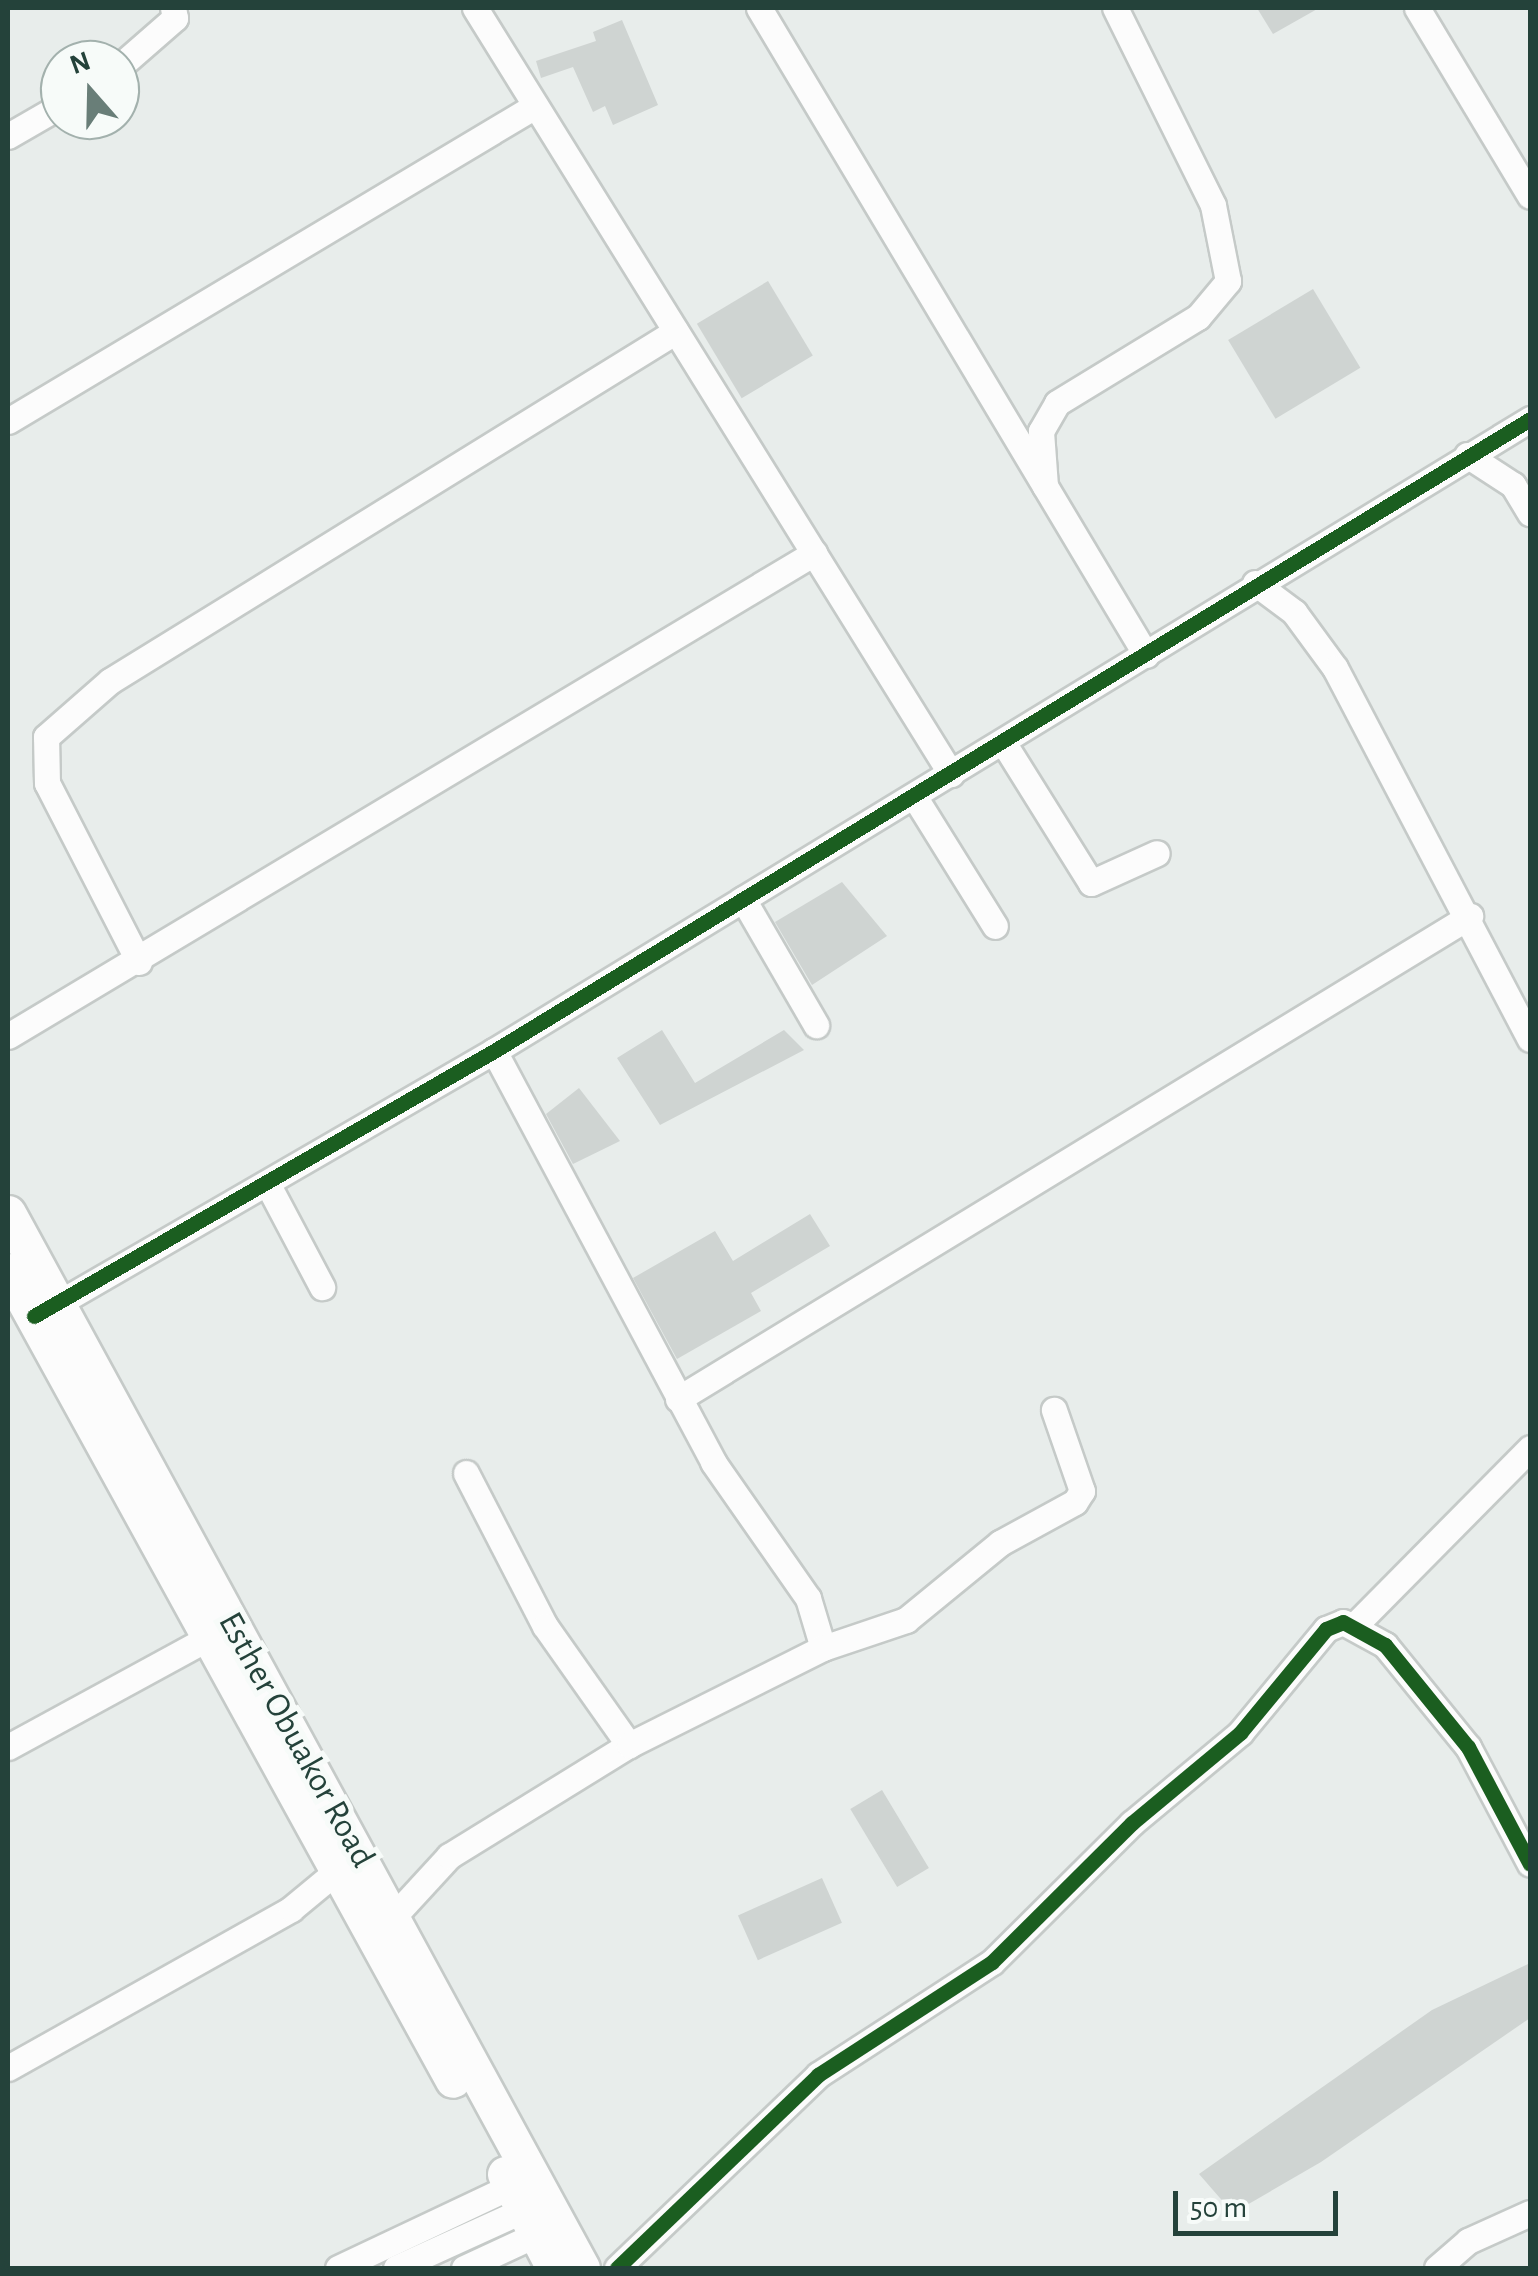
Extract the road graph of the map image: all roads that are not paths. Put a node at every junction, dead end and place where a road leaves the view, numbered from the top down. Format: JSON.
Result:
{"nodes":[{"id":1,"x":173,"y":8,"type":"edge"},
{"id":2,"x":475,"y":8,"type":"edge"},
{"id":3,"x":759,"y":8,"type":"edge"},
{"id":4,"x":1115,"y":8,"type":"edge"},
{"id":5,"x":1417,"y":8,"type":"edge"},
{"id":6,"x":140,"y":49,"type":"edge"},
{"id":7,"x":535,"y":106,"type":"junction"},
{"id":8,"x":40,"y":118,"type":"edge"},
{"id":9,"x":8,"y":136,"type":"edge"},
{"id":10,"x":1530,"y":196,"type":"edge"},
{"id":11,"x":676,"y":331,"type":"junction"},
{"id":12,"x":1530,"y":419,"type":"edge"},
{"id":13,"x":8,"y":421,"type":"edge"},
{"id":14,"x":1466,"y":455,"type":"junction"},
{"id":15,"x":1046,"y":491,"type":"junction"},
{"id":16,"x":1530,"y":512,"type":"edge"},
{"id":17,"x":814,"y":553,"type":"junction"},
{"id":18,"x":1255,"y":583,"type":"junction"},
{"id":19,"x":1146,"y":654,"type":"junction"},
{"id":20,"x":1003,"y":742,"type":"junction"},
{"id":21,"x":951,"y":774,"type":"junction"},
{"id":22,"x":914,"y":796,"type":"junction"},
{"id":23,"x":1157,"y":853,"type":"dead end"},
{"id":24,"x":744,"y":899,"type":"junction"},
{"id":25,"x":1470,"y":916,"type":"junction"},
{"id":26,"x":996,"y":926,"type":"dead end"},
{"id":27,"x":139,"y":962,"type":"junction"},
{"id":28,"x":816,"y":1025,"type":"dead end"},
{"id":29,"x":8,"y":1036,"type":"edge"},
{"id":30,"x":1530,"y":1039,"type":"edge"},
{"id":31,"x":494,"y":1051,"type":"junction"},
{"id":32,"x":267,"y":1183,"type":"junction"},
{"id":33,"x":8,"y":1212,"type":"edge"},
{"id":34,"x":8,"y":1271,"type":"edge"},
{"id":35,"x":322,"y":1286,"type":"dead end"},
{"id":36,"x":46,"y":1310,"type":"junction"},
{"id":37,"x":678,"y":1399,"type":"junction"},
{"id":38,"x":1054,"y":1410,"type":"dead end"},
{"id":39,"x":1530,"y":1448,"type":"edge"},
{"id":40,"x":466,"y":1473,"type":"dead end"},
{"id":41,"x":1356,"y":1623,"type":"junction"},
{"id":42,"x":210,"y":1637,"type":"junction"},
{"id":43,"x":822,"y":1648,"type":"junction"},
{"id":44,"x":629,"y":1745,"type":"junction"},
{"id":45,"x":8,"y":1747,"type":"edge"},
{"id":46,"x":1530,"y":1864,"type":"edge"},
{"id":47,"x":338,"y":1870,"type":"junction"},
{"id":48,"x":392,"y":1917,"type":"junction"},
{"id":49,"x":8,"y":2068,"type":"edge"},
{"id":50,"x":535,"y":2205,"type":"junction"},
{"id":51,"x":1530,"y":2213,"type":"edge"},
{"id":52,"x":338,"y":2268,"type":"edge"},
{"id":53,"x":396,"y":2268,"type":"edge"},
{"id":54,"x":464,"y":2268,"type":"edge"},
{"id":55,"x":554,"y":2268,"type":"edge"},
{"id":56,"x":582,"y":2268,"type":"edge"},
{"id":57,"x":618,"y":2268,"type":"edge"},
{"id":58,"x":1437,"y":2268,"type":"edge"}],
"edges":[{"from":1,"to":6,"type":"street"},
{"from":2,"to":7,"type":"street"},
{"from":3,"to":15,"type":"street"},
{"from":4,"to":15,"type":"street"},
{"from":5,"to":10,"type":"street"},
{"from":7,"to":11,"type":"street"},
{"from":7,"to":13,"type":"street"},
{"from":8,"to":9,"type":"street"},
{"from":11,"to":17,"type":"street"},
{"from":11,"to":27,"type":"street"},
{"from":12,"to":14,"type":"street"},
{"from":14,"to":16,"type":"street"},
{"from":14,"to":18,"type":"street"},
{"from":15,"to":19,"type":"street"},
{"from":17,"to":21,"type":"street"},
{"from":17,"to":27,"type":"street"},
{"from":18,"to":19,"type":"street"},
{"from":18,"to":25,"type":"street"},
{"from":19,"to":20,"type":"street"},
{"from":20,"to":21,"type":"street"},
{"from":20,"to":23,"type":"street"},
{"from":21,"to":22,"type":"street"},
{"from":22,"to":24,"type":"street"},
{"from":22,"to":26,"type":"street"},
{"from":24,"to":28,"type":"street"},
{"from":24,"to":31,"type":"street"},
{"from":25,"to":30,"type":"street"},
{"from":25,"to":37,"type":"street"},
{"from":27,"to":29,"type":"street"},
{"from":31,"to":32,"type":"street"},
{"from":31,"to":37,"type":"street"},
{"from":32,"to":35,"type":"street"},
{"from":32,"to":36,"type":"street"},
{"from":33,"to":36,"type":"street","name":"Esther Obuakor Road"},
{"from":34,"to":36,"type":"street","name":"Esther Obuakor Road"},
{"from":36,"to":42,"type":"street","name":"Esther Obuakor Road"},
{"from":36,"to":48,"type":"street","name":"Esther Obuakor Road"},
{"from":37,"to":43,"type":"street"},
{"from":38,"to":43,"type":"street"},
{"from":39,"to":41,"type":"street"},
{"from":40,"to":44,"type":"street"},
{"from":41,"to":46,"type":"street"},
{"from":41,"to":57,"type":"street"},
{"from":42,"to":45,"type":"street"},
{"from":42,"to":47,"type":"street","name":"Esther Obuakor Road"},
{"from":43,"to":44,"type":"street"},
{"from":44,"to":48,"type":"street"},
{"from":47,"to":49,"type":"street"},
{"from":47,"to":50,"type":"street","name":"Esther Obuakor Road"},
{"from":48,"to":50,"type":"street","name":"Esther Obuakor Road"},
{"from":50,"to":52,"type":"street"},
{"from":50,"to":53,"type":"street"},
{"from":50,"to":54,"type":"street"},
{"from":50,"to":55,"type":"street","name":"Esther Obuakor Road"},
{"from":50,"to":56,"type":"street","name":"Esther Obuakor Road"},
{"from":51,"to":58,"type":"street"}]}
